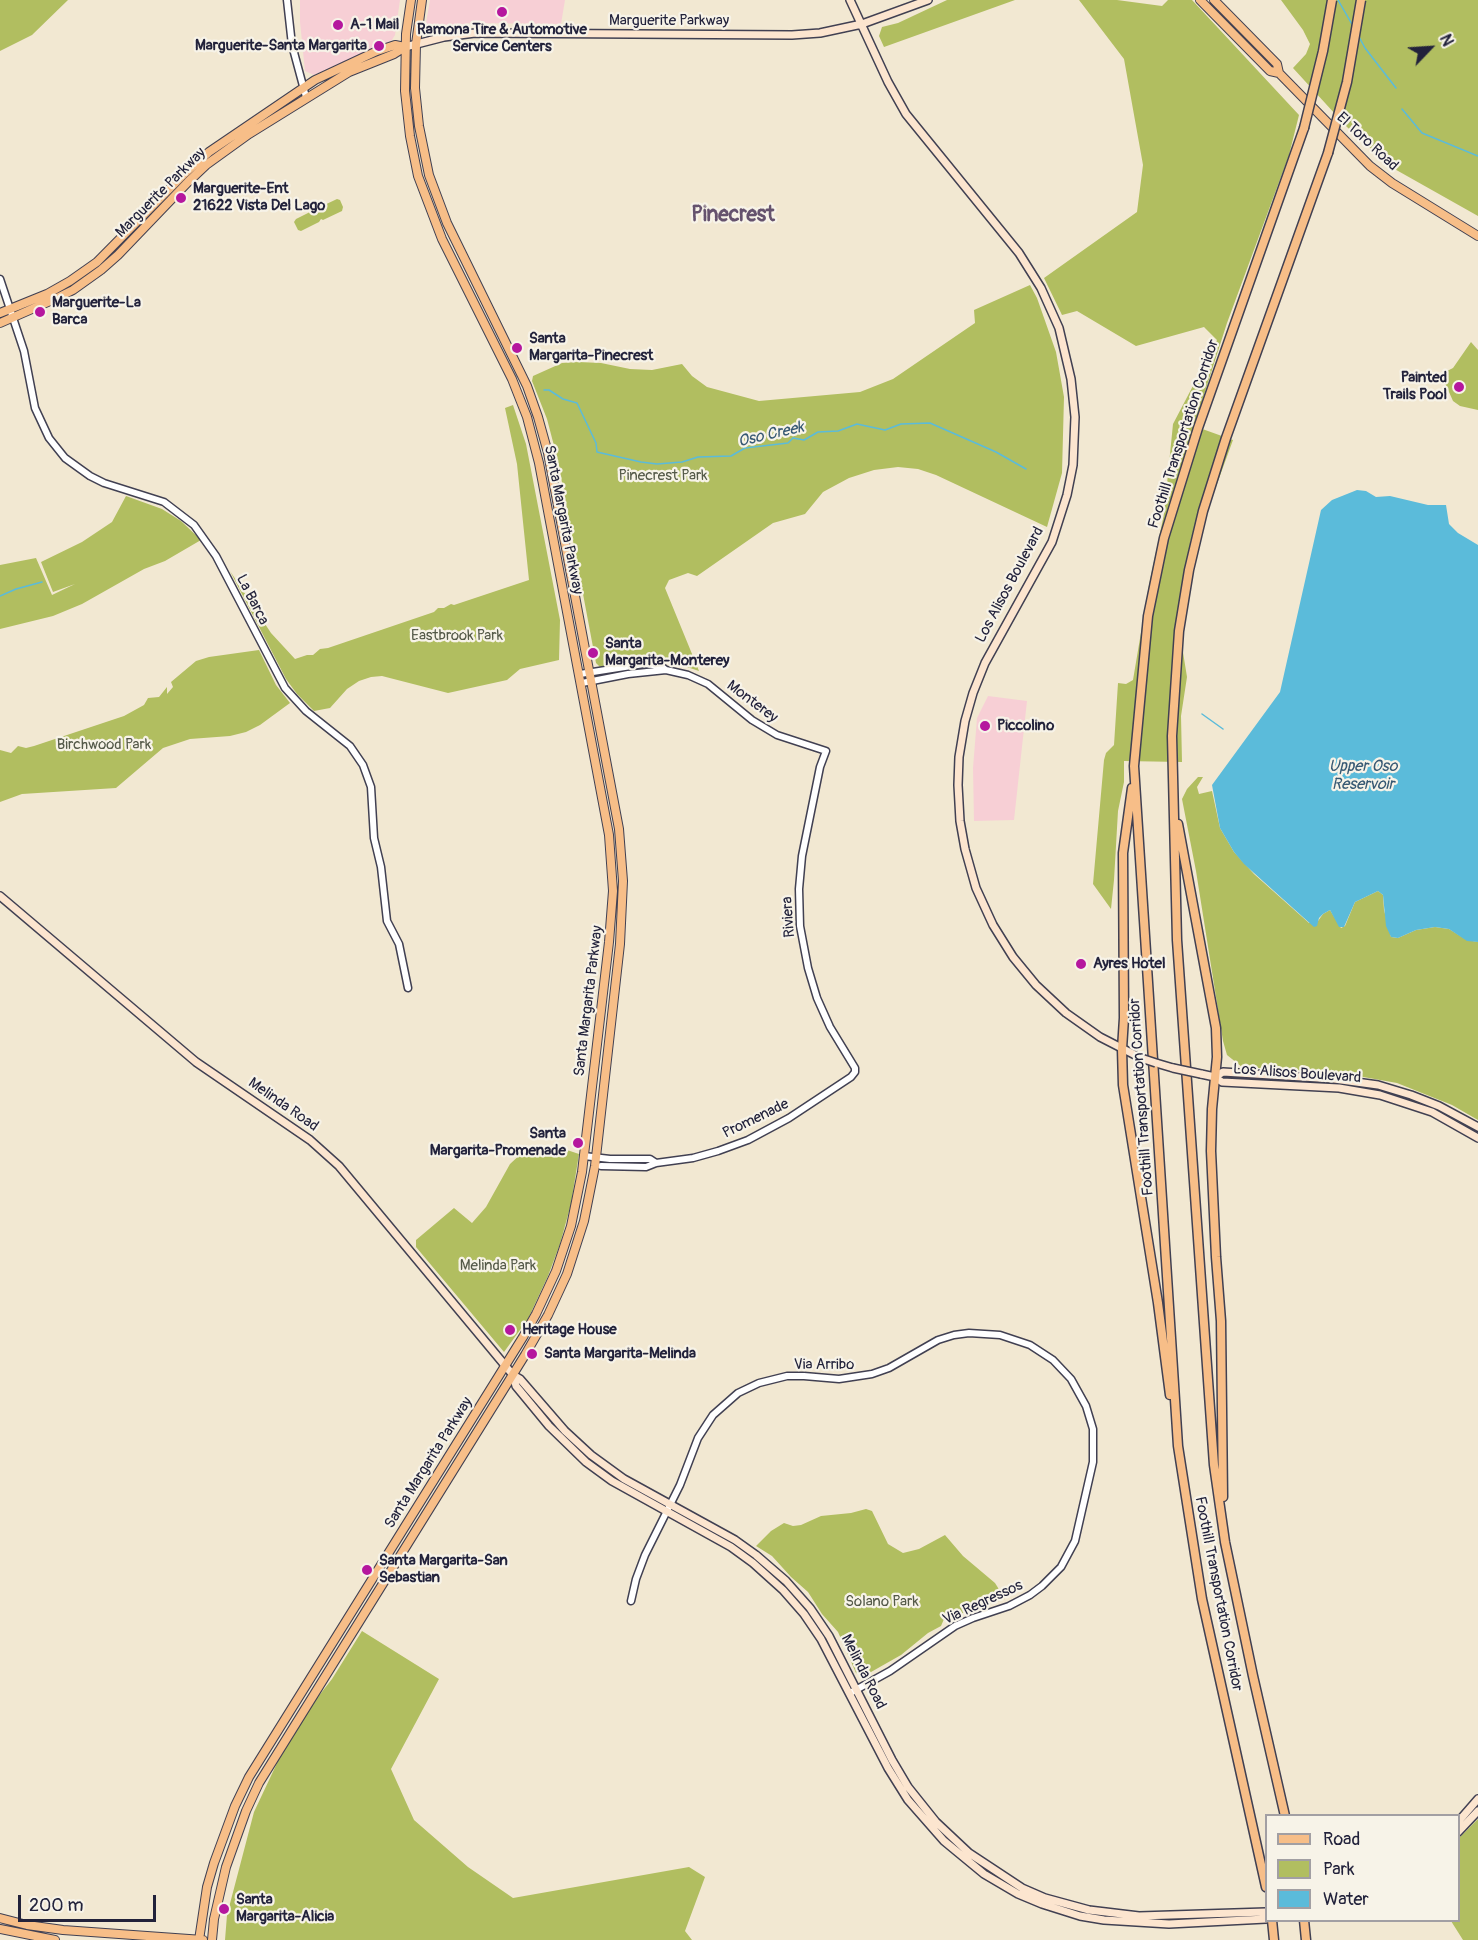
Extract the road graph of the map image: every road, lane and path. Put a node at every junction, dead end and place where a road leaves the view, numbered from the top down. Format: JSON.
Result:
{"nodes":[{"id":1,"x":287,"y":0,"type":"edge"},
{"id":2,"x":411,"y":0,"type":"edge"},
{"id":3,"x":422,"y":0,"type":"edge"},
{"id":4,"x":850,"y":0,"type":"edge"},
{"id":5,"x":928,"y":0,"type":"edge"},
{"id":6,"x":1200,"y":0,"type":"edge"},
{"id":7,"x":1214,"y":0,"type":"edge"},
{"id":8,"x":1332,"y":0,"type":"edge"},
{"id":9,"x":1361,"y":0,"type":"edge"},
{"id":10,"x":862,"y":24,"type":"junction"},
{"id":11,"x":416,"y":44,"type":"junction"},
{"id":12,"x":405,"y":47,"type":"junction"},
{"id":13,"x":1279,"y":73,"type":"junction"},
{"id":14,"x":303,"y":88,"type":"junction"},
{"id":15,"x":306,"y":97,"type":"junction"},
{"id":16,"x":1478,"y":236,"type":"edge"},
{"id":17,"x":0,"y":279,"type":"edge"},
{"id":18,"x":11,"y":309,"type":"junction"},
{"id":19,"x":0,"y":313,"type":"edge"},
{"id":20,"x":14,"y":318,"type":"junction"},
{"id":21,"x":0,"y":323,"type":"edge"},
{"id":22,"x":644,"y":664,"type":"junction"},
{"id":23,"x":666,"y":670,"type":"junction"},
{"id":24,"x":645,"y":673,"type":"junction"},
{"id":25,"x":580,"y":674,"type":"junction"},
{"id":26,"x":592,"y":677,"type":"junction"},
{"id":27,"x":582,"y":683,"type":"junction"},
{"id":28,"x":826,"y":751,"type":"joint"},
{"id":29,"x":1134,"y":766,"type":"junction"},
{"id":30,"x":1173,"y":794,"type":"junction"},
{"id":31,"x":0,"y":896,"type":"edge"},
{"id":32,"x":408,"y":988,"type":"dead end"},
{"id":33,"x":1122,"y":1049,"type":"junction"},
{"id":34,"x":855,"y":1072,"type":"joint"},
{"id":35,"x":1215,"y":1077,"type":"junction"},
{"id":36,"x":1478,"y":1127,"type":"edge"},
{"id":37,"x":1478,"y":1138,"type":"edge"},
{"id":38,"x":583,"y":1160,"type":"junction"},
{"id":39,"x":632,"y":1160,"type":"junction"},
{"id":40,"x":597,"y":1163,"type":"junction"},
{"id":41,"x":656,"y":1163,"type":"junction"},
{"id":42,"x":632,"y":1168,"type":"junction"},
{"id":43,"x":505,"y":1366,"type":"junction"},
{"id":44,"x":513,"y":1375,"type":"junction"},
{"id":45,"x":1092,"y":1429,"type":"joint"},
{"id":46,"x":1179,"y":1446,"type":"junction"},
{"id":47,"x":668,"y":1508,"type":"junction"},
{"id":48,"x":1224,"y":1542,"type":"junction"},
{"id":49,"x":631,"y":1601,"type":"dead end"},
{"id":50,"x":854,"y":1691,"type":"junction"},
{"id":51,"x":1478,"y":1799,"type":"edge"},
{"id":52,"x":1478,"y":1811,"type":"edge"},
{"id":53,"x":1285,"y":1814,"type":"edge"},
{"id":54,"x":1460,"y":1820,"type":"edge"},
{"id":55,"x":1460,"y":1830,"type":"edge"},
{"id":56,"x":1265,"y":1882,"type":"edge"},
{"id":57,"x":1265,"y":1912,"type":"edge"},
{"id":58,"x":1205,"y":1915,"type":"junction"},
{"id":59,"x":0,"y":1917,"type":"edge"},
{"id":60,"x":1265,"y":1919,"type":"edge"},
{"id":61,"x":0,"y":1923,"type":"edge"},
{"id":62,"x":1169,"y":1924,"type":"junction"},
{"id":63,"x":1304,"y":1924,"type":"edge"},
{"id":64,"x":0,"y":1929,"type":"edge"},
{"id":65,"x":13,"y":1932,"type":"junction"},
{"id":66,"x":55,"y":1940,"type":"edge"},
{"id":67,"x":200,"y":1940,"type":"edge"},
{"id":68,"x":212,"y":1940,"type":"edge"},
{"id":69,"x":1306,"y":1940,"type":"edge"}],
"edges":[{"from":1,"to":14,"type":"street"},
{"from":2,"to":12,"type":"main road","name":"Santa Margarita Parkway"},
{"from":3,"to":11,"type":"main road","name":"Santa Margarita Parkway"},
{"from":4,"to":10,"type":"main road","name":"Los Alisos Boulevard"},
{"from":5,"to":10,"type":"main road","name":"Marguerite Parkway"},
{"from":6,"to":13,"type":"main road","name":"El Toro Road"},
{"from":7,"to":13,"type":"main road","name":"El Toro Road"},
{"from":8,"to":29,"type":"highway","name":"Foothill Transportation Corridor","bridge":true},
{"from":9,"to":30,"type":"highway","name":"Foothill Transportation Corridor","bridge":true},
{"from":10,"to":11,"type":"main road","name":"Marguerite Parkway"},
{"from":10,"to":33,"type":"main road","name":"Los Alisos Boulevard"},
{"from":11,"to":12,"type":"main road","name":"Marguerite Parkway"},
{"from":11,"to":26,"type":"main road","name":"Santa Margarita Parkway"},
{"from":12,"to":14,"type":"main road","name":"Marguerite Parkway"},
{"from":12,"to":15,"type":"main road","name":"Marguerite Parkway"},
{"from":12,"to":25,"type":"main road","name":"Santa Margarita Parkway"},
{"from":13,"to":16,"type":"main road","name":"El Toro Road"},
{"from":14,"to":15,"type":"street"},
{"from":14,"to":18,"type":"main road","name":"Marguerite Parkway"},
{"from":15,"to":20,"type":"main road","name":"Marguerite Parkway"},
{"from":17,"to":18,"type":"street","name":"La Barca"},
{"from":18,"to":19,"type":"main road","name":"Marguerite Parkway"},
{"from":18,"to":20,"type":"street","name":"La Barca"},
{"from":20,"to":21,"type":"main road","name":"Marguerite Parkway"},
{"from":20,"to":32,"type":"street","name":"La Barca"},
{"from":22,"to":23,"type":"street","name":"Monterey"},
{"from":22,"to":24,"type":"street"},
{"from":22,"to":26,"type":"street","name":"Monterey"},
{"from":23,"to":24,"type":"street","name":"Monterey"},
{"from":23,"to":28,"type":"street","name":"Monterey"},
{"from":24,"to":26,"type":"street","name":"Monterey"},
{"from":25,"to":26,"type":"street","name":"Monterey"},
{"from":25,"to":27,"type":"main road","name":"Santa Margarita Parkway"},
{"from":26,"to":27,"type":"street","name":"Monterey"},
{"from":26,"to":40,"type":"main road","name":"Santa Margarita Parkway"},
{"from":27,"to":38,"type":"main road","name":"Santa Margarita Parkway"},
{"from":28,"to":34,"type":"street","name":"Riviera"},
{"from":29,"to":33,"type":"highway"},
{"from":29,"to":46,"type":"highway","name":"Foothill Transportation Corridor"},
{"from":30,"to":35,"type":"highway"},
{"from":30,"to":48,"type":"highway","name":"Foothill Transportation Corridor"},
{"from":31,"to":43,"type":"main road","name":"Melinda Road"},
{"from":33,"to":35,"type":"main road","name":"Los Alisos Boulevard","bridge":true},
{"from":33,"to":46,"type":"highway"},
{"from":34,"to":41,"type":"street","name":"Promenade"},
{"from":35,"to":36,"type":"main road","name":"Los Alisos Boulevard"},
{"from":35,"to":37,"type":"main road","name":"Los Alisos Boulevard"},
{"from":35,"to":48,"type":"highway"},
{"from":38,"to":40,"type":"street","name":"Promenade"},
{"from":38,"to":43,"type":"main road","name":"Santa Margarita Parkway"},
{"from":39,"to":40,"type":"street","name":"Promenade"},
{"from":39,"to":41,"type":"street","name":"Promenade"},
{"from":39,"to":42,"type":"street"},
{"from":40,"to":42,"type":"street","name":"Promenade"},
{"from":40,"to":44,"type":"main road","name":"Santa Margarita Parkway"},
{"from":41,"to":42,"type":"street","name":"Promenade"},
{"from":43,"to":44,"type":"main road","name":"Melinda Road"},
{"from":43,"to":67,"type":"main road","name":"Santa Margarita Parkway"},
{"from":44,"to":47,"type":"main road","name":"Melinda Road"},
{"from":44,"to":68,"type":"main road","name":"Santa Margarita Parkway"},
{"from":45,"to":47,"type":"street","name":"Via Arribo"},
{"from":45,"to":50,"type":"street","name":"Via Regressos"},
{"from":46,"to":56,"type":"highway","name":"Foothill Transportation Corridor"},
{"from":47,"to":49,"type":"street","name":"Via Arribo"},
{"from":47,"to":50,"type":"main road","name":"Melinda Road"},
{"from":48,"to":53,"type":"highway","name":"Foothill Transportation Corridor"},
{"from":50,"to":58,"type":"main road","name":"Melinda Road"},
{"from":50,"to":62,"type":"main road","name":"Melinda Road"},
{"from":51,"to":54,"type":"main road"},
{"from":52,"to":55,"type":"main road"},
{"from":57,"to":58,"type":"main road","name":"Melinda Road"},
{"from":58,"to":62,"type":"main road","name":"Melinda Road"},
{"from":59,"to":67,"type":"main road"},
{"from":60,"to":62,"type":"main road","name":"Melinda Road"},
{"from":61,"to":65,"type":"main road"},
{"from":63,"to":69,"type":"highway"},
{"from":64,"to":65,"type":"main road"},
{"from":65,"to":66,"type":"main road"}]}
